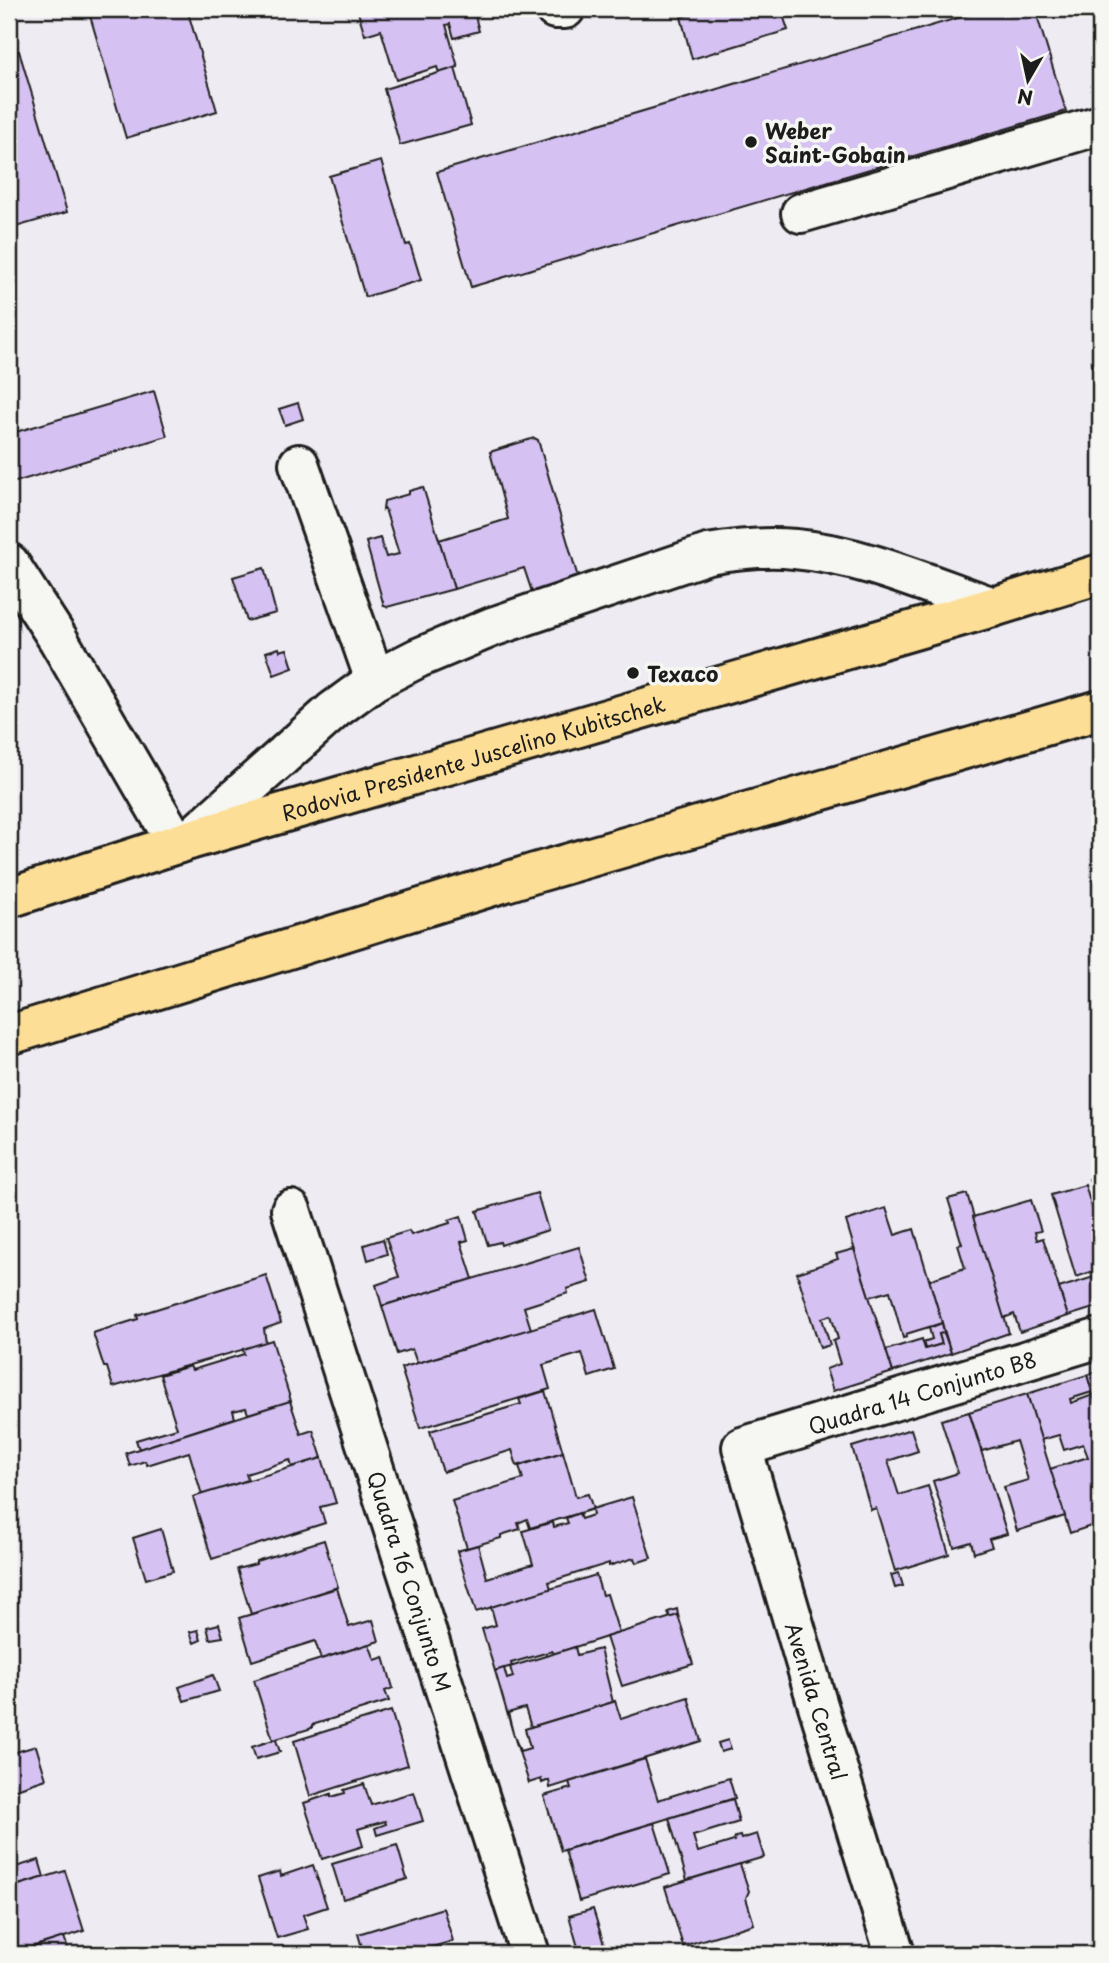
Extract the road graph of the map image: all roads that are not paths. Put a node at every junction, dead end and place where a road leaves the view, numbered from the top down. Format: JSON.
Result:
{"nodes":[{"id":1,"x":555,"y":9,"type":"edge"},
{"id":2,"x":565,"y":9,"type":"edge"},
{"id":3,"x":1100,"y":125,"type":"edge"},
{"id":4,"x":801,"y":213,"type":"dead end"},
{"id":5,"x":299,"y":464,"type":"dead end"},
{"id":6,"x":9,"y":563,"type":"edge"},
{"id":7,"x":1100,"y":573,"type":"edge"},
{"id":8,"x":993,"y":607,"type":"junction"},
{"id":9,"x":375,"y":680,"type":"junction"},
{"id":10,"x":1100,"y":710,"type":"edge"},
{"id":11,"x":183,"y":842,"type":"junction"},
{"id":12,"x":9,"y":898,"type":"edge"},
{"id":13,"x":9,"y":1035,"type":"edge"},
{"id":14,"x":291,"y":1210,"type":"dead end"},
{"id":15,"x":1100,"y":1338,"type":"edge"},
{"id":16,"x":742,"y":1447,"type":"joint"},
{"id":17,"x":530,"y":1954,"type":"edge"},
{"id":18,"x":895,"y":1954,"type":"edge"}],
"edges":[{"from":1,"to":2,"type":"street"},
{"from":3,"to":4,"type":"street"},
{"from":5,"to":9,"type":"street"},
{"from":6,"to":11,"type":"street"},
{"from":7,"to":8,"type":"highway","name":"Rodovia Presidente Juscelino Kubitschek"},
{"from":8,"to":9,"type":"street"},
{"from":8,"to":11,"type":"highway","name":"Rodovia Presidente Juscelino Kubitschek"},
{"from":9,"to":11,"type":"street"},
{"from":10,"to":13,"type":"highway"},
{"from":11,"to":12,"type":"highway","name":"Rodovia Presidente Juscelino Kubitschek"},
{"from":14,"to":17,"type":"street","name":"Quadra 16 Conjunto M"},
{"from":15,"to":16,"type":"street","name":"Quadra 14 Conjunto B8"},
{"from":16,"to":18,"type":"street","name":"Avenida Central"}]}
